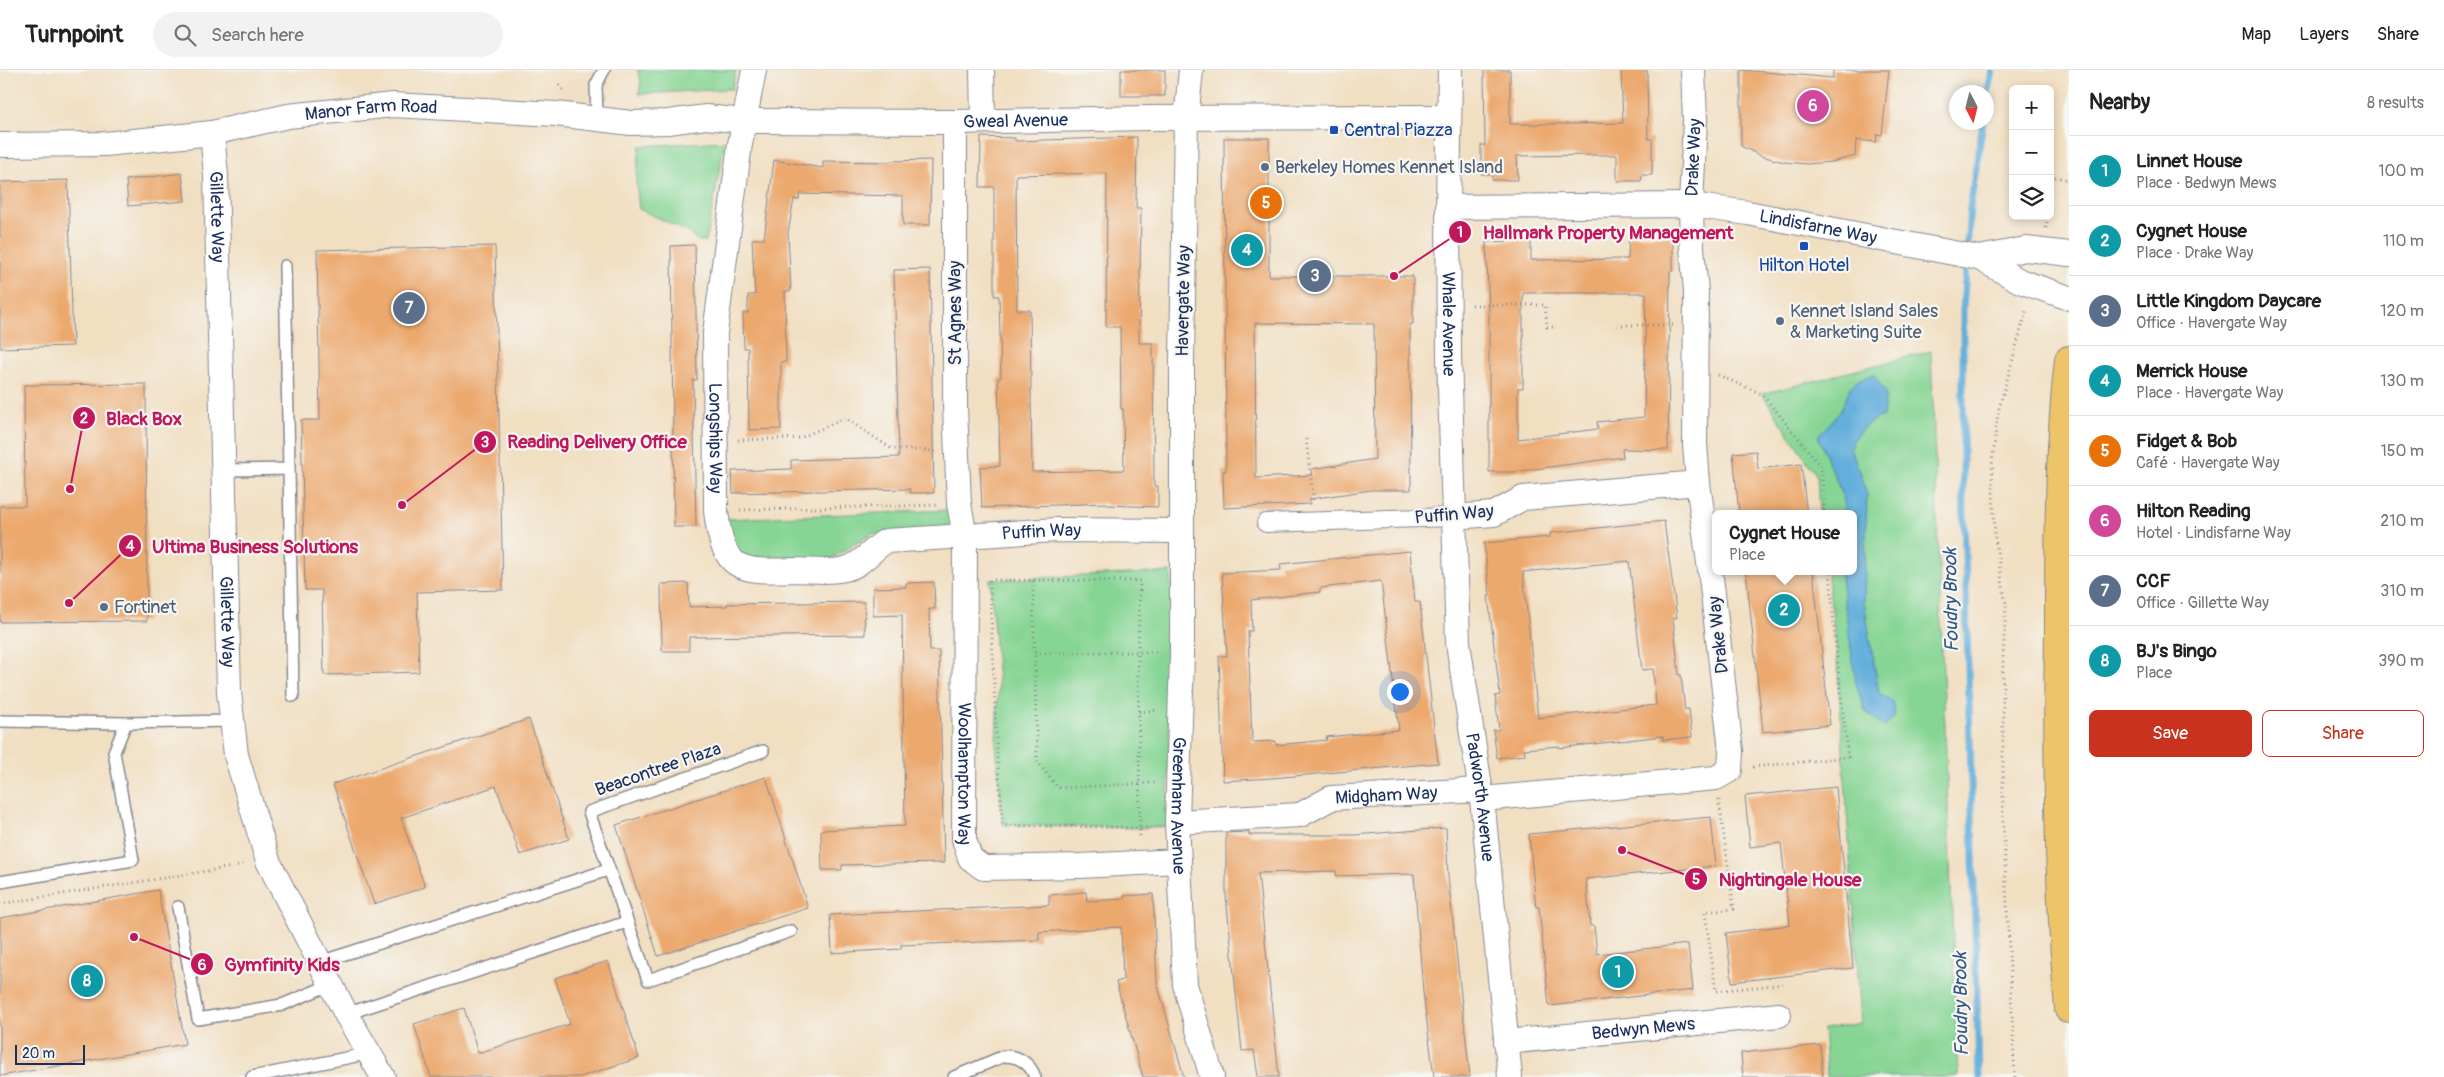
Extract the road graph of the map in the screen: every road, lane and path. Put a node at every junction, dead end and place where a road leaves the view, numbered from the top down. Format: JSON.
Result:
{"nodes":[{"id":1,"x":604,"y":70,"type":"edge"},
{"id":2,"x":754,"y":70,"type":"edge"},
{"id":3,"x":982,"y":70,"type":"edge"},
{"id":4,"x":1191,"y":70,"type":"edge"},
{"id":5,"x":1450,"y":70,"type":"edge"},
{"id":6,"x":1693,"y":70,"type":"edge"},
{"id":7,"x":1448,"y":117,"type":"junction"},
{"id":8,"x":597,"y":119,"type":"junction"},
{"id":9,"x":1186,"y":119,"type":"junction"},
{"id":10,"x":744,"y":121,"type":"junction"},
{"id":11,"x":983,"y":121,"type":"junction"},
{"id":12,"x":955,"y":122,"type":"junction"},
{"id":13,"x":212,"y":133,"type":"junction"},
{"id":14,"x":0,"y":145,"type":"edge"},
{"id":15,"x":2054,"y":177,"type":"edge"},
{"id":16,"x":2069,"y":180,"type":"edge"},
{"id":17,"x":1691,"y":205,"type":"junction"},
{"id":18,"x":1448,"y":207,"type":"junction"},
{"id":19,"x":2069,"y":254,"type":"edge"},
{"id":20,"x":1979,"y":258,"type":"junction"},
{"id":21,"x":285,"y":266,"type":"dead end"},
{"id":22,"x":2030,"y":298,"type":"dead end"},
{"id":23,"x":2069,"y":298,"type":"edge"},
{"id":24,"x":1449,"y":306,"type":"junction"},
{"id":25,"x":1696,"y":324,"type":"junction"},
{"id":26,"x":1617,"y":325,"type":"dead end"},
{"id":27,"x":1556,"y":327,"type":"dead end"},
{"id":28,"x":2069,"y":360,"type":"edge"},
{"id":29,"x":1696,"y":365,"type":"junction"},
{"id":30,"x":1306,"y":439,"type":"dead end"},
{"id":31,"x":716,"y":440,"type":"junction"},
{"id":32,"x":958,"y":452,"type":"junction"},
{"id":33,"x":289,"y":469,"type":"junction"},
{"id":34,"x":225,"y":470,"type":"junction"},
{"id":35,"x":1698,"y":483,"type":"junction"},
{"id":36,"x":959,"y":504,"type":"junction"},
{"id":37,"x":1825,"y":510,"type":"edge"},
{"id":38,"x":716,"y":511,"type":"junction"},
{"id":39,"x":1453,"y":517,"type":"junction"},
{"id":40,"x":2069,"y":518,"type":"edge"},
{"id":41,"x":1317,"y":520,"type":"junction"},
{"id":42,"x":1266,"y":523,"type":"dead end"},
{"id":43,"x":1182,"y":532,"type":"junction"},
{"id":44,"x":965,"y":536,"type":"junction"},
{"id":45,"x":2059,"y":553,"type":"junction"},
{"id":46,"x":1830,"y":575,"type":"edge"},
{"id":47,"x":1033,"y":581,"type":"junction"},
{"id":48,"x":1035,"y":653,"type":"junction"},
{"id":49,"x":1138,"y":653,"type":"junction"},
{"id":50,"x":294,"y":696,"type":"dead end"},
{"id":51,"x":0,"y":721,"type":"edge"},
{"id":52,"x":232,"y":721,"type":"junction"},
{"id":53,"x":126,"y":723,"type":"junction"},
{"id":54,"x":762,"y":751,"type":"dead end"},
{"id":55,"x":1723,"y":774,"type":"junction"},
{"id":56,"x":1140,"y":783,"type":"junction"},
{"id":57,"x":1481,"y":795,"type":"junction"},
{"id":58,"x":1177,"y":822,"type":"junction"},
{"id":59,"x":1140,"y":828,"type":"junction"},
{"id":60,"x":268,"y":861,"type":"junction"},
{"id":61,"x":1179,"y":861,"type":"junction"},
{"id":62,"x":1139,"y":863,"type":"junction"},
{"id":63,"x":608,"y":870,"type":"junction"},
{"id":64,"x":0,"y":882,"type":"edge"},
{"id":65,"x":0,"y":904,"type":"edge"},
{"id":66,"x":178,"y":907,"type":"dead end"},
{"id":67,"x":627,"y":922,"type":"junction"},
{"id":68,"x":791,"y":931,"type":"dead end"},
{"id":69,"x":320,"y":962,"type":"junction"},
{"id":70,"x":332,"y":984,"type":"junction"},
{"id":71,"x":1784,"y":984,"type":"dead end"},
{"id":72,"x":2069,"y":1009,"type":"edge"},
{"id":73,"x":346,"y":1014,"type":"junction"},
{"id":74,"x":1780,"y":1015,"type":"dead end"},
{"id":75,"x":1506,"y":1042,"type":"junction"},
{"id":76,"x":371,"y":1053,"type":"junction"},
{"id":77,"x":252,"y":1077,"type":"edge"},
{"id":78,"x":383,"y":1077,"type":"edge"},
{"id":79,"x":954,"y":1077,"type":"edge"},
{"id":80,"x":1034,"y":1077,"type":"edge"},
{"id":81,"x":1212,"y":1077,"type":"edge"},
{"id":82,"x":1510,"y":1077,"type":"edge"},
{"id":83,"x":2015,"y":1077,"type":"edge"}],
"edges":[{"from":1,"to":8,"type":"lane"},
{"from":2,"to":10,"type":"street","name":"Longships Way"},
{"from":3,"to":11,"type":"street"},
{"from":4,"to":9,"type":"street","name":"Havergate Way"},
{"from":5,"to":7,"type":"street","name":"Whale Avenue"},
{"from":6,"to":17,"type":"street","name":"Drake Way"},
{"from":7,"to":9,"type":"street","name":"Gweal Avenue"},
{"from":7,"to":18,"type":"street","name":"Whale Avenue"},
{"from":8,"to":10,"type":"street","name":"Manor Farm Road"},
{"from":8,"to":13,"type":"street","name":"Manor Farm Road"},
{"from":9,"to":11,"type":"street","name":"Gweal Avenue"},
{"from":9,"to":43,"type":"street","name":"Havergate Way"},
{"from":10,"to":12,"type":"street","name":"Gweal Avenue"},
{"from":10,"to":31,"type":"street","name":"Longships Way"},
{"from":11,"to":12,"type":"street","name":"Gweal Avenue"},
{"from":12,"to":32,"type":"street","name":"St Agnes Way"},
{"from":13,"to":14,"type":"street","name":"Manor Farm Road"},
{"from":13,"to":34,"type":"street","name":"Gillette Way"},
{"from":15,"to":16,"type":"path"},
{"from":17,"to":18,"type":"street","name":"Lindisfarne Way"},
{"from":17,"to":20,"type":"street","name":"Lindisfarne Way"},
{"from":17,"to":25,"type":"street","name":"Drake Way"},
{"from":18,"to":24,"type":"street","name":"Whale Avenue"},
{"from":19,"to":20,"type":"street","name":"Lindisfarne Way"},
{"from":20,"to":23,"type":"street","name":"Lindisfarne Way"},
{"from":21,"to":33,"type":"lane"},
{"from":22,"to":83,"type":"path"},
{"from":24,"to":27,"type":"path"},
{"from":24,"to":39,"type":"street","name":"Whale Avenue"},
{"from":25,"to":26,"type":"path"},
{"from":25,"to":29,"type":"street","name":"Drake Way"},
{"from":28,"to":45,"type":"highway"},
{"from":29,"to":35,"type":"street","name":"Drake Way"},
{"from":29,"to":37,"type":"path"},
{"from":30,"to":41,"type":"path"},
{"from":31,"to":32,"type":"path"},
{"from":31,"to":38,"type":"street","name":"Longships Way"},
{"from":32,"to":36,"type":"street","name":"St Agnes Way"},
{"from":33,"to":34,"type":"lane"},
{"from":33,"to":50,"type":"lane"},
{"from":34,"to":52,"type":"street","name":"Gillette Way"},
{"from":35,"to":39,"type":"street","name":"Puffin Way"},
{"from":35,"to":55,"type":"street","name":"Drake Way"},
{"from":36,"to":38,"type":"path"},
{"from":36,"to":44,"type":"street"},
{"from":38,"to":44,"type":"street","name":"Longships Way"},
{"from":39,"to":41,"type":"street","name":"Puffin Way"},
{"from":39,"to":57,"type":"street","name":"Padworth Avenue"},
{"from":40,"to":45,"type":"street"},
{"from":41,"to":42,"type":"street","name":"Puffin Way"},
{"from":43,"to":44,"type":"street","name":"Puffin Way"},
{"from":43,"to":58,"type":"street","name":"Greenham Avenue"},
{"from":44,"to":62,"type":"street","name":"Woolhampton Way"},
{"from":45,"to":72,"type":"highway"},
{"from":46,"to":55,"type":"path"},
{"from":47,"to":48,"type":"path"},
{"from":47,"to":49,"type":"path"},
{"from":47,"to":59,"type":"path"},
{"from":48,"to":49,"type":"path"},
{"from":48,"to":56,"type":"path"},
{"from":49,"to":56,"type":"path"},
{"from":51,"to":53,"type":"lane"},
{"from":52,"to":53,"type":"lane"},
{"from":52,"to":60,"type":"street","name":"Gillette Way"},
{"from":53,"to":64,"type":"lane"},
{"from":54,"to":63,"type":"lane","name":"Beacontree Plaza"},
{"from":55,"to":57,"type":"street"},
{"from":55,"to":71,"type":"path"},
{"from":56,"to":59,"type":"path"},
{"from":57,"to":58,"type":"street","name":"Midgham Way"},
{"from":57,"to":75,"type":"street","name":"Padworth Avenue"},
{"from":58,"to":61,"type":"street","name":"Greenham Avenue"},
{"from":59,"to":62,"type":"path"},
{"from":60,"to":65,"type":"path"},
{"from":60,"to":69,"type":"street","name":"Gillette Way"},
{"from":61,"to":62,"type":"street","name":"Woolhampton Way"},
{"from":61,"to":81,"type":"street","name":"Greenham Avenue"},
{"from":63,"to":67,"type":"lane","name":"Beacontree Plaza"},
{"from":63,"to":69,"type":"lane"},
{"from":66,"to":70,"type":"lane"},
{"from":67,"to":68,"type":"lane","name":"Beacontree Plaza"},
{"from":67,"to":73,"type":"lane"},
{"from":69,"to":70,"type":"street","name":"Gillette Way"},
{"from":70,"to":73,"type":"street","name":"Gillette Way"},
{"from":73,"to":76,"type":"street","name":"Gillette Way"},
{"from":74,"to":75,"type":"street","name":"Bedwyn Mews"},
{"from":75,"to":82,"type":"street","name":"Padworth Avenue"},
{"from":76,"to":77,"type":"lane"},
{"from":76,"to":78,"type":"street","name":"Gillette Way"},
{"from":79,"to":80,"type":"lane"}]}
